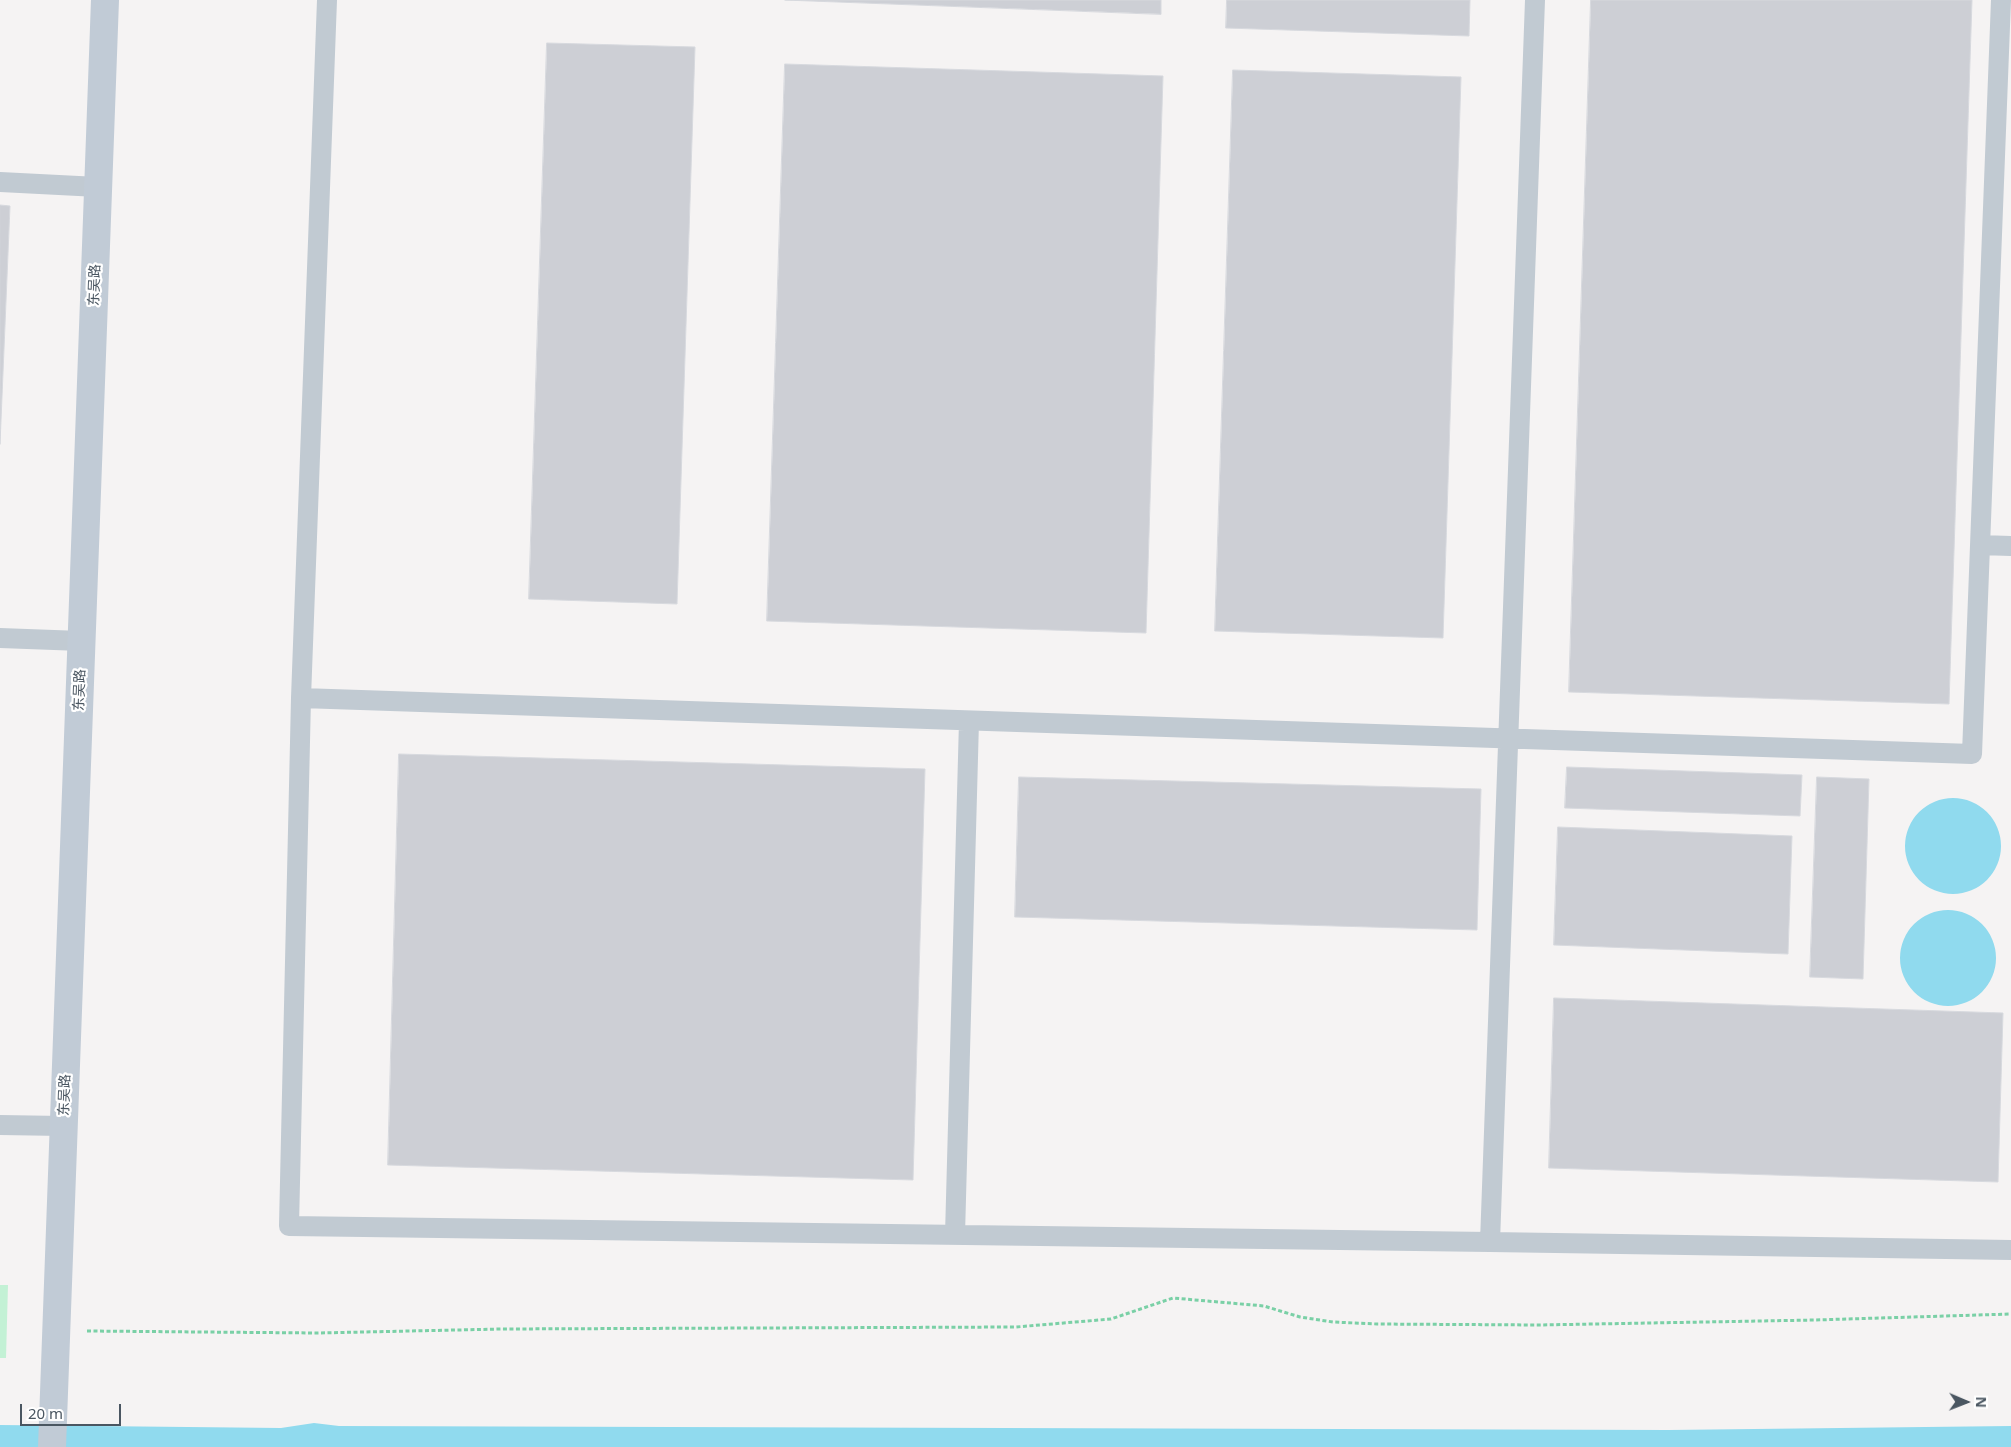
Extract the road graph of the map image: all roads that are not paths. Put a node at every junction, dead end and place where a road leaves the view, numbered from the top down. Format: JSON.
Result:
{"nodes":[{"id":1,"x":105,"y":0,"type":"edge"},
{"id":2,"x":327,"y":0,"type":"edge"},
{"id":3,"x":1535,"y":0,"type":"edge"},
{"id":4,"x":2001,"y":0,"type":"edge"},
{"id":5,"x":0,"y":182,"type":"edge"},
{"id":6,"x":98,"y":187,"type":"junction"},
{"id":7,"x":1980,"y":545,"type":"junction"},
{"id":8,"x":2011,"y":546,"type":"edge"},
{"id":9,"x":0,"y":638,"type":"edge"},
{"id":10,"x":82,"y":641,"type":"junction"},
{"id":11,"x":302,"y":698,"type":"junction"},
{"id":12,"x":968,"y":721,"type":"junction"},
{"id":13,"x":1507,"y":738,"type":"junction"},
{"id":14,"x":0,"y":1125,"type":"edge"},
{"id":15,"x":64,"y":1126,"type":"junction"},
{"id":16,"x":954,"y":1235,"type":"junction"},
{"id":17,"x":1490,"y":1242,"type":"junction"},
{"id":18,"x":2011,"y":1250,"type":"edge"},
{"id":19,"x":52,"y":1447,"type":"edge"}],
"edges":[{"from":1,"to":6,"type":"street","name":"东吴路"},
{"from":2,"to":11,"type":"lane"},
{"from":3,"to":13,"type":"lane"},
{"from":4,"to":7,"type":"lane"},
{"from":5,"to":6,"type":"lane"},
{"from":6,"to":10,"type":"street","name":"东吴路"},
{"from":7,"to":8,"type":"lane"},
{"from":7,"to":13,"type":"lane"},
{"from":9,"to":10,"type":"lane"},
{"from":10,"to":15,"type":"street","name":"东吴路"},
{"from":11,"to":12,"type":"lane"},
{"from":11,"to":16,"type":"lane"},
{"from":12,"to":13,"type":"lane"},
{"from":12,"to":16,"type":"lane"},
{"from":13,"to":17,"type":"lane"},
{"from":14,"to":15,"type":"lane"},
{"from":15,"to":19,"type":"street","name":"东吴路"},
{"from":16,"to":17,"type":"lane"},
{"from":17,"to":18,"type":"lane"}]}
